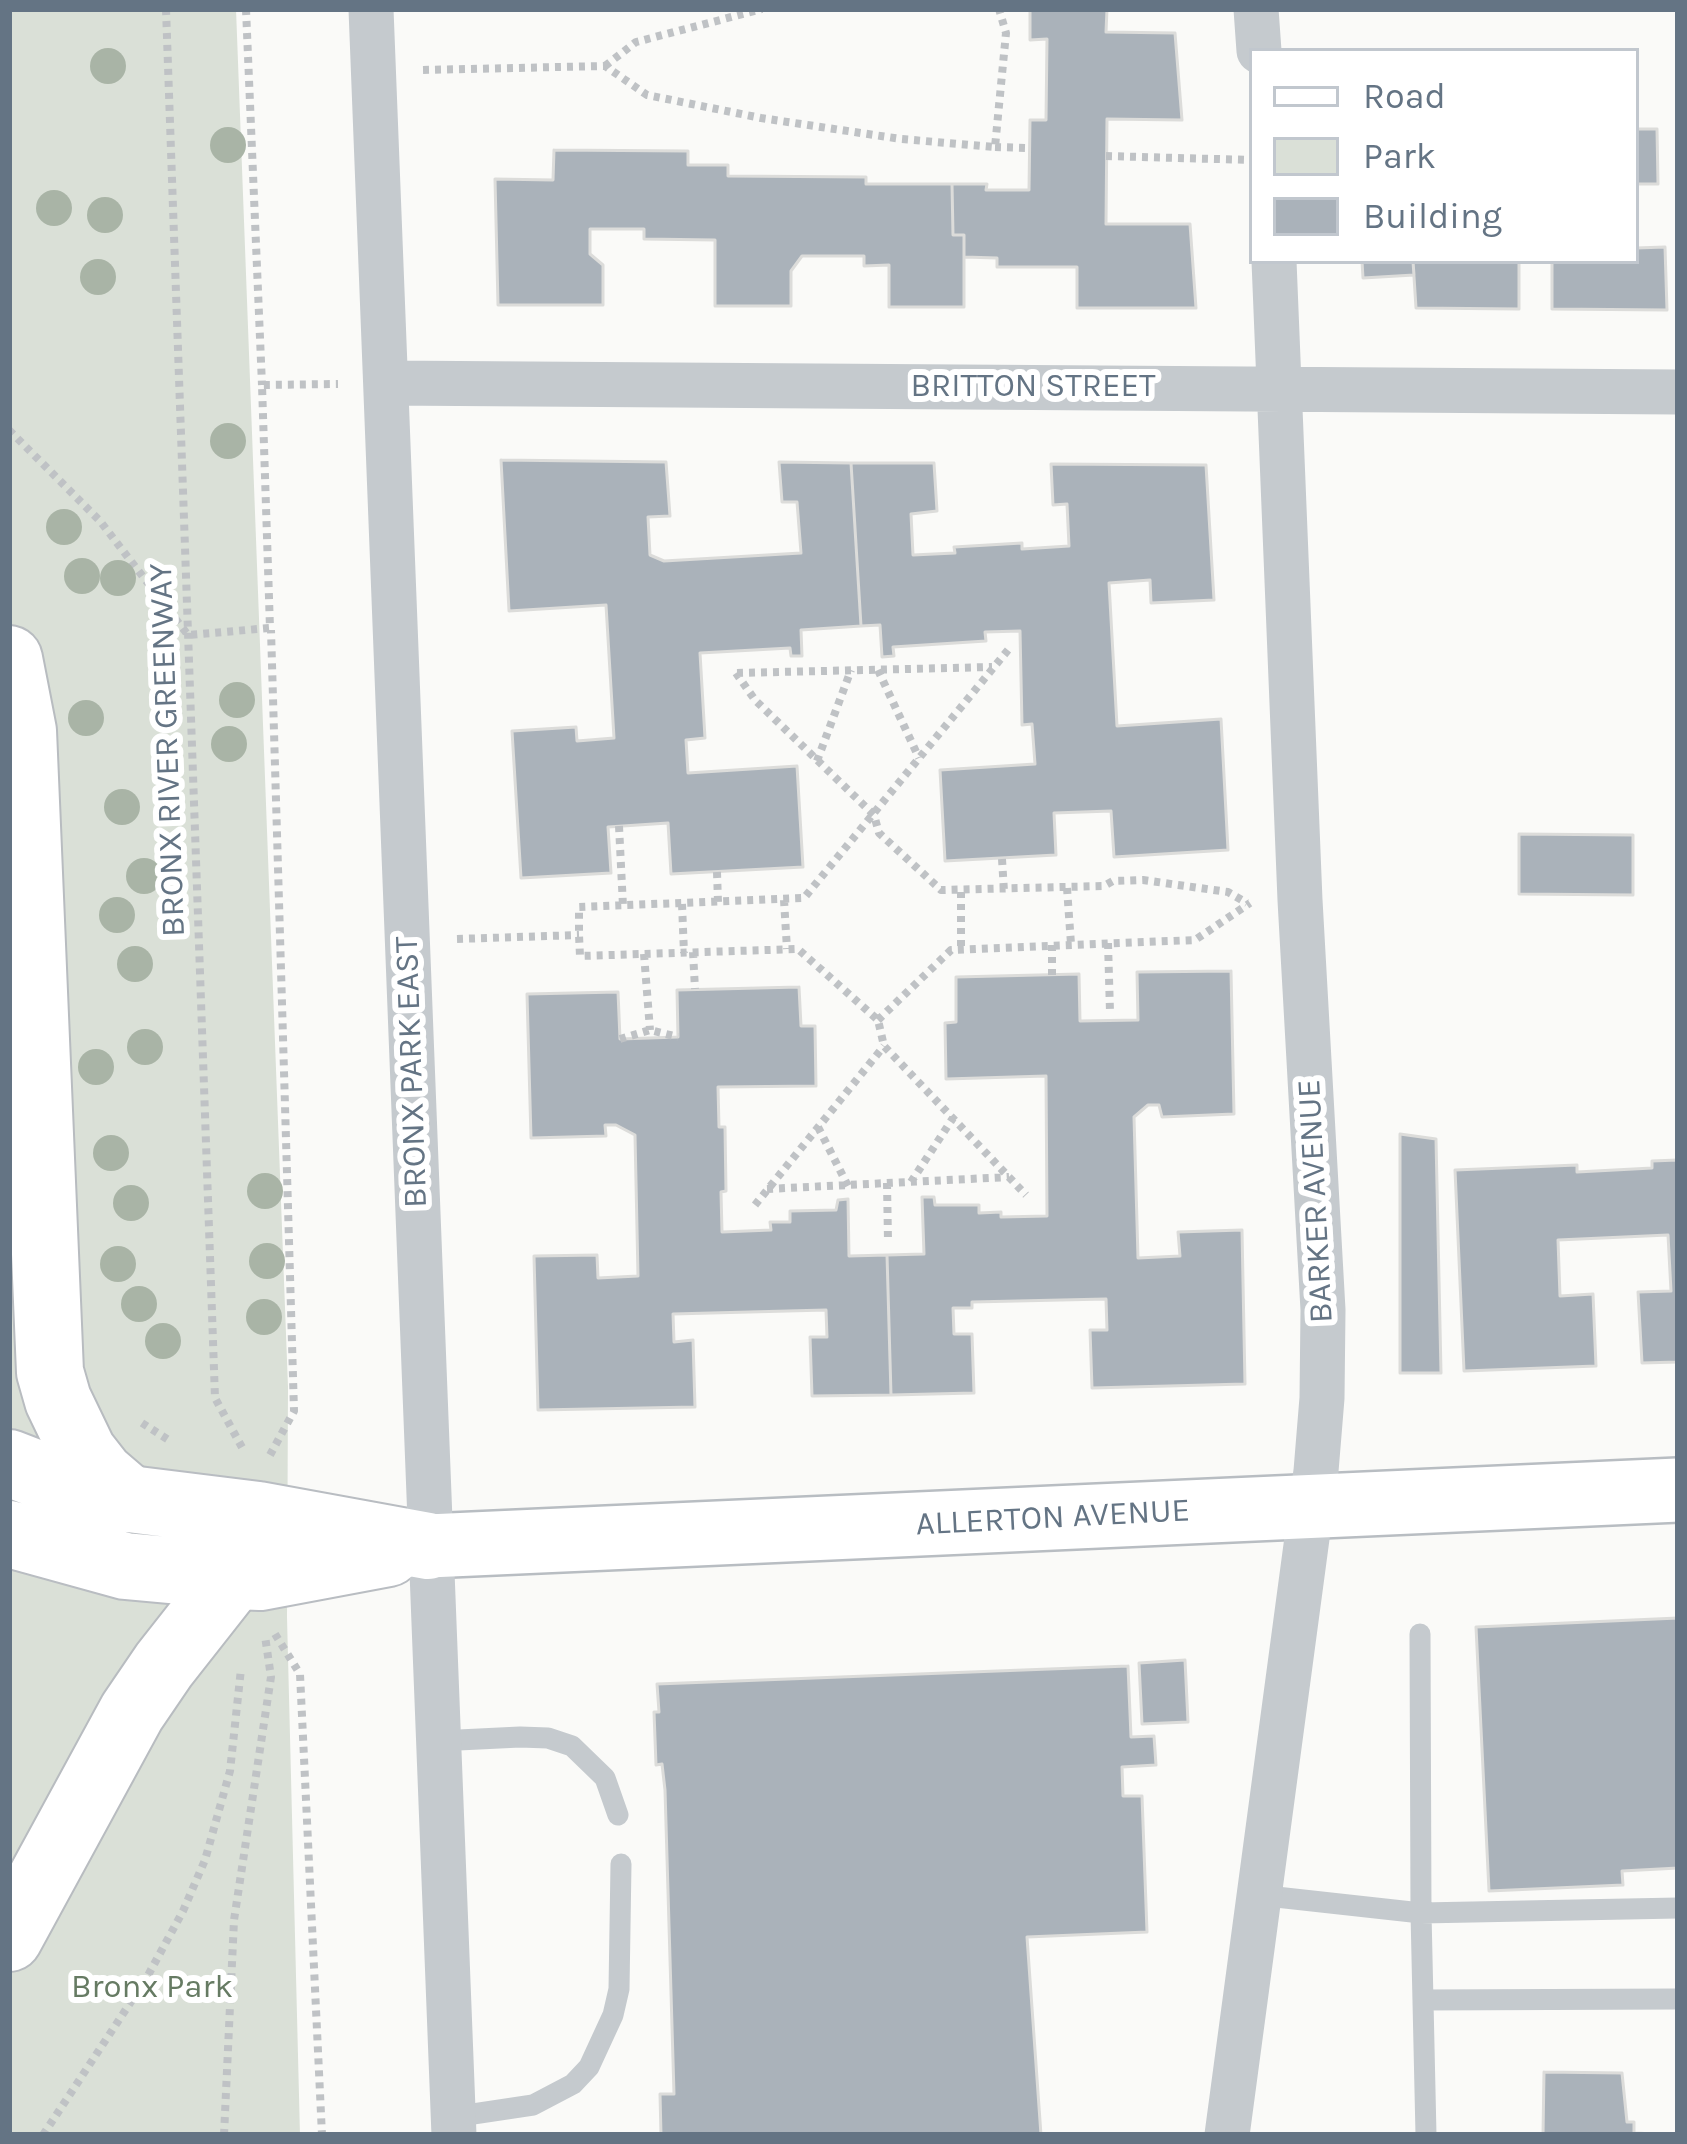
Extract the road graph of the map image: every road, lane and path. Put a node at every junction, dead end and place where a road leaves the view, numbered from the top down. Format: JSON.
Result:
{"nodes":[{"id":1,"x":166,"y":9,"type":"edge"},
{"id":2,"x":246,"y":9,"type":"edge"},
{"id":3,"x":371,"y":9,"type":"edge"},
{"id":4,"x":762,"y":9,"type":"edge"},
{"id":5,"x":1000,"y":9,"type":"edge"},
{"id":6,"x":1256,"y":9,"type":"edge"},
{"id":7,"x":1259,"y":48,"type":"edge"},
{"id":8,"x":605,"y":66,"type":"junction"},
{"id":9,"x":374,"y":70,"type":"junction"},
{"id":10,"x":995,"y":147,"type":"junction"},
{"id":11,"x":1029,"y":148,"type":"dead end"},
{"id":12,"x":1106,"y":156,"type":"dead end"},
{"id":13,"x":1249,"y":160,"type":"edge"},
{"id":14,"x":1274,"y":264,"type":"edge"},
{"id":15,"x":387,"y":383,"type":"junction"},
{"id":16,"x":262,"y":385,"type":"junction"},
{"id":17,"x":1281,"y":389,"type":"junction"},
{"id":18,"x":1678,"y":392,"type":"edge"},
{"id":19,"x":9,"y":430,"type":"edge"},
{"id":20,"x":271,"y":630,"type":"dead end"},
{"id":21,"x":188,"y":635,"type":"junction"},
{"id":22,"x":1008,"y":650,"type":"dead end"},
{"id":23,"x":9,"y":659,"type":"edge"},
{"id":24,"x":994,"y":667,"type":"junction"},
{"id":25,"x":851,"y":670,"type":"junction"},
{"id":26,"x":878,"y":670,"type":"junction"},
{"id":27,"x":919,"y":758,"type":"junction"},
{"id":28,"x":817,"y":761,"type":"junction"},
{"id":29,"x":874,"y":815,"type":"junction"},
{"id":30,"x":619,"y":826,"type":"dead end"},
{"id":31,"x":1002,"y":859,"type":"dead end"},
{"id":32,"x":717,"y":872,"type":"dead end"},
{"id":33,"x":1067,"y":888,"type":"junction"},
{"id":34,"x":1004,"y":891,"type":"junction"},
{"id":35,"x":961,"y":892,"type":"junction"},
{"id":36,"x":784,"y":900,"type":"junction"},
{"id":37,"x":718,"y":902,"type":"junction"},
{"id":38,"x":682,"y":904,"type":"junction"},
{"id":39,"x":623,"y":906,"type":"junction"},
{"id":40,"x":579,"y":935,"type":"junction"},
{"id":41,"x":408,"y":940,"type":"junction"},
{"id":42,"x":1108,"y":943,"type":"junction"},
{"id":43,"x":1071,"y":944,"type":"junction"},
{"id":44,"x":1052,"y":945,"type":"junction"},
{"id":45,"x":787,"y":949,"type":"junction"},
{"id":46,"x":961,"y":949,"type":"junction"},
{"id":47,"x":688,"y":952,"type":"junction"},
{"id":48,"x":644,"y":954,"type":"junction"},
{"id":49,"x":1052,"y":975,"type":"dead end"},
{"id":50,"x":695,"y":989,"type":"dead end"},
{"id":51,"x":1109,"y":1012,"type":"dead end"},
{"id":52,"x":878,"y":1020,"type":"junction"},
{"id":53,"x":650,"y":1030,"type":"junction"},
{"id":54,"x":678,"y":1037,"type":"dead end"},
{"id":55,"x":620,"y":1040,"type":"dead end"},
{"id":56,"x":884,"y":1046,"type":"junction"},
{"id":57,"x":953,"y":1118,"type":"junction"},
{"id":58,"x":818,"y":1127,"type":"junction"},
{"id":59,"x":1009,"y":1177,"type":"junction"},
{"id":60,"x":911,"y":1182,"type":"junction"},
{"id":61,"x":887,"y":1183,"type":"junction"},
{"id":62,"x":848,"y":1186,"type":"junction"},
{"id":63,"x":767,"y":1189,"type":"junction"},
{"id":64,"x":1026,"y":1196,"type":"dead end"},
{"id":65,"x":755,"y":1205,"type":"dead end"},
{"id":66,"x":887,"y":1240,"type":"dead end"},
{"id":67,"x":127,"y":1409,"type":"dead end"},
{"id":68,"x":173,"y":1443,"type":"dead end"},
{"id":69,"x":248,"y":1458,"type":"dead end"},
{"id":70,"x":267,"y":1461,"type":"dead end"},
{"id":71,"x":9,"y":1462,"type":"edge"},
{"id":72,"x":1678,"y":1490,"type":"edge"},
{"id":73,"x":129,"y":1498,"type":"junction"},
{"id":74,"x":1310,"y":1507,"type":"junction"},
{"id":75,"x":9,"y":1534,"type":"edge"},
{"id":76,"x":428,"y":1546,"type":"junction"},
{"id":77,"x":256,"y":1613,"type":"junction"},
{"id":78,"x":1420,"y":1634,"type":"dead end"},
{"id":79,"x":247,"y":1653,"type":"dead end"},
{"id":80,"x":438,"y":1741,"type":"junction"},
{"id":81,"x":618,"y":1814,"type":"dead end"},
{"id":82,"x":621,"y":1864,"type":"dead end"},
{"id":83,"x":1258,"y":1894,"type":"junction"},
{"id":84,"x":1678,"y":1908,"type":"edge"},
{"id":85,"x":1421,"y":1913,"type":"junction"},
{"id":86,"x":9,"y":1938,"type":"edge"},
{"id":87,"x":1678,"y":1999,"type":"edge"},
{"id":88,"x":1423,"y":2000,"type":"junction"},
{"id":89,"x":453,"y":2126,"type":"edge"},
{"id":90,"x":43,"y":2135,"type":"edge"},
{"id":91,"x":224,"y":2135,"type":"edge"},
{"id":92,"x":322,"y":2135,"type":"edge"},
{"id":93,"x":1227,"y":2135,"type":"edge"},
{"id":94,"x":1426,"y":2135,"type":"edge"}],
"edges":[{"from":1,"to":21,"type":"path","name":"BRONX RIVER GREENWAY"},
{"from":2,"to":16,"type":"path"},
{"from":3,"to":9,"type":"street","name":"BRONX PARK EAST"},
{"from":4,"to":8,"type":"path"},
{"from":5,"to":10,"type":"path"},
{"from":6,"to":7,"type":"street"},
{"from":8,"to":9,"type":"path"},
{"from":8,"to":10,"type":"path"},
{"from":9,"to":15,"type":"street","name":"BRONX PARK EAST"},
{"from":10,"to":11,"type":"path"},
{"from":12,"to":13,"type":"path"},
{"from":14,"to":17,"type":"street","name":"BARKER AVENUE"},
{"from":15,"to":16,"type":"path"},
{"from":15,"to":17,"type":"street","name":"BRITTON STREET"},
{"from":15,"to":41,"type":"street","name":"BRONX PARK EAST"},
{"from":16,"to":21,"type":"path"},
{"from":17,"to":18,"type":"street","name":"BRITTON STREET"},
{"from":17,"to":74,"type":"street","name":"BARKER AVENUE"},
{"from":19,"to":21,"type":"path"},
{"from":20,"to":70,"type":"path"},
{"from":21,"to":69,"type":"path","name":"BRONX RIVER GREENWAY"},
{"from":22,"to":24,"type":"path"},
{"from":23,"to":73,"type":"main road"},
{"from":24,"to":26,"type":"path"},
{"from":24,"to":27,"type":"path"},
{"from":25,"to":26,"type":"path"},
{"from":25,"to":28,"type":"path"},
{"from":25,"to":28,"type":"path"},
{"from":26,"to":27,"type":"path"},
{"from":27,"to":29,"type":"path"},
{"from":28,"to":29,"type":"path"},
{"from":29,"to":35,"type":"path"},
{"from":29,"to":36,"type":"path"},
{"from":30,"to":39,"type":"path"},
{"from":31,"to":34,"type":"path"},
{"from":32,"to":37,"type":"path"},
{"from":33,"to":34,"type":"path"},
{"from":33,"to":42,"type":"path"},
{"from":33,"to":43,"type":"path"},
{"from":34,"to":35,"type":"path"},
{"from":35,"to":46,"type":"path"},
{"from":36,"to":37,"type":"path"},
{"from":36,"to":45,"type":"path"},
{"from":37,"to":38,"type":"path"},
{"from":38,"to":39,"type":"path"},
{"from":38,"to":47,"type":"path"},
{"from":39,"to":40,"type":"path"},
{"from":40,"to":41,"type":"path"},
{"from":40,"to":48,"type":"path"},
{"from":41,"to":76,"type":"street","name":"BRONX PARK EAST"},
{"from":42,"to":43,"type":"path"},
{"from":42,"to":51,"type":"path"},
{"from":43,"to":44,"type":"path"},
{"from":44,"to":46,"type":"path"},
{"from":44,"to":49,"type":"path"},
{"from":45,"to":47,"type":"path"},
{"from":45,"to":52,"type":"path"},
{"from":46,"to":52,"type":"path"},
{"from":47,"to":48,"type":"path"},
{"from":47,"to":50,"type":"path"},
{"from":48,"to":53,"type":"path"},
{"from":52,"to":56,"type":"path"},
{"from":53,"to":54,"type":"path"},
{"from":53,"to":55,"type":"path"},
{"from":56,"to":57,"type":"path"},
{"from":56,"to":58,"type":"path"},
{"from":57,"to":59,"type":"path"},
{"from":57,"to":60,"type":"path"},
{"from":58,"to":62,"type":"path"},
{"from":58,"to":63,"type":"path"},
{"from":59,"to":60,"type":"path"},
{"from":59,"to":64,"type":"path"},
{"from":60,"to":61,"type":"path"},
{"from":61,"to":62,"type":"path"},
{"from":61,"to":66,"type":"path"},
{"from":62,"to":63,"type":"path"},
{"from":63,"to":65,"type":"path"},
{"from":67,"to":68,"type":"path"},
{"from":71,"to":73,"type":"main road"},
{"from":72,"to":74,"type":"main road","name":"ALLERTON AVENUE"},
{"from":73,"to":76,"type":"main road"},
{"from":74,"to":76,"type":"main road","name":"ALLERTON AVENUE"},
{"from":74,"to":83,"type":"street","name":"BARKER AVENUE"},
{"from":75,"to":77,"type":"main road"},
{"from":76,"to":77,"type":"main road"},
{"from":76,"to":80,"type":"street","name":"BRONX PARK EAST"},
{"from":77,"to":86,"type":"main road"},
{"from":77,"to":91,"type":"path"},
{"from":77,"to":92,"type":"path"},
{"from":78,"to":85,"type":"lane"},
{"from":79,"to":90,"type":"path"},
{"from":80,"to":81,"type":"lane"},
{"from":80,"to":89,"type":"street","name":"BRONX PARK EAST"},
{"from":82,"to":89,"type":"lane"},
{"from":83,"to":85,"type":"lane"},
{"from":83,"to":93,"type":"street","name":"BARKER AVENUE"},
{"from":84,"to":85,"type":"lane"},
{"from":85,"to":88,"type":"lane"},
{"from":87,"to":88,"type":"lane"},
{"from":88,"to":94,"type":"lane"}]}
